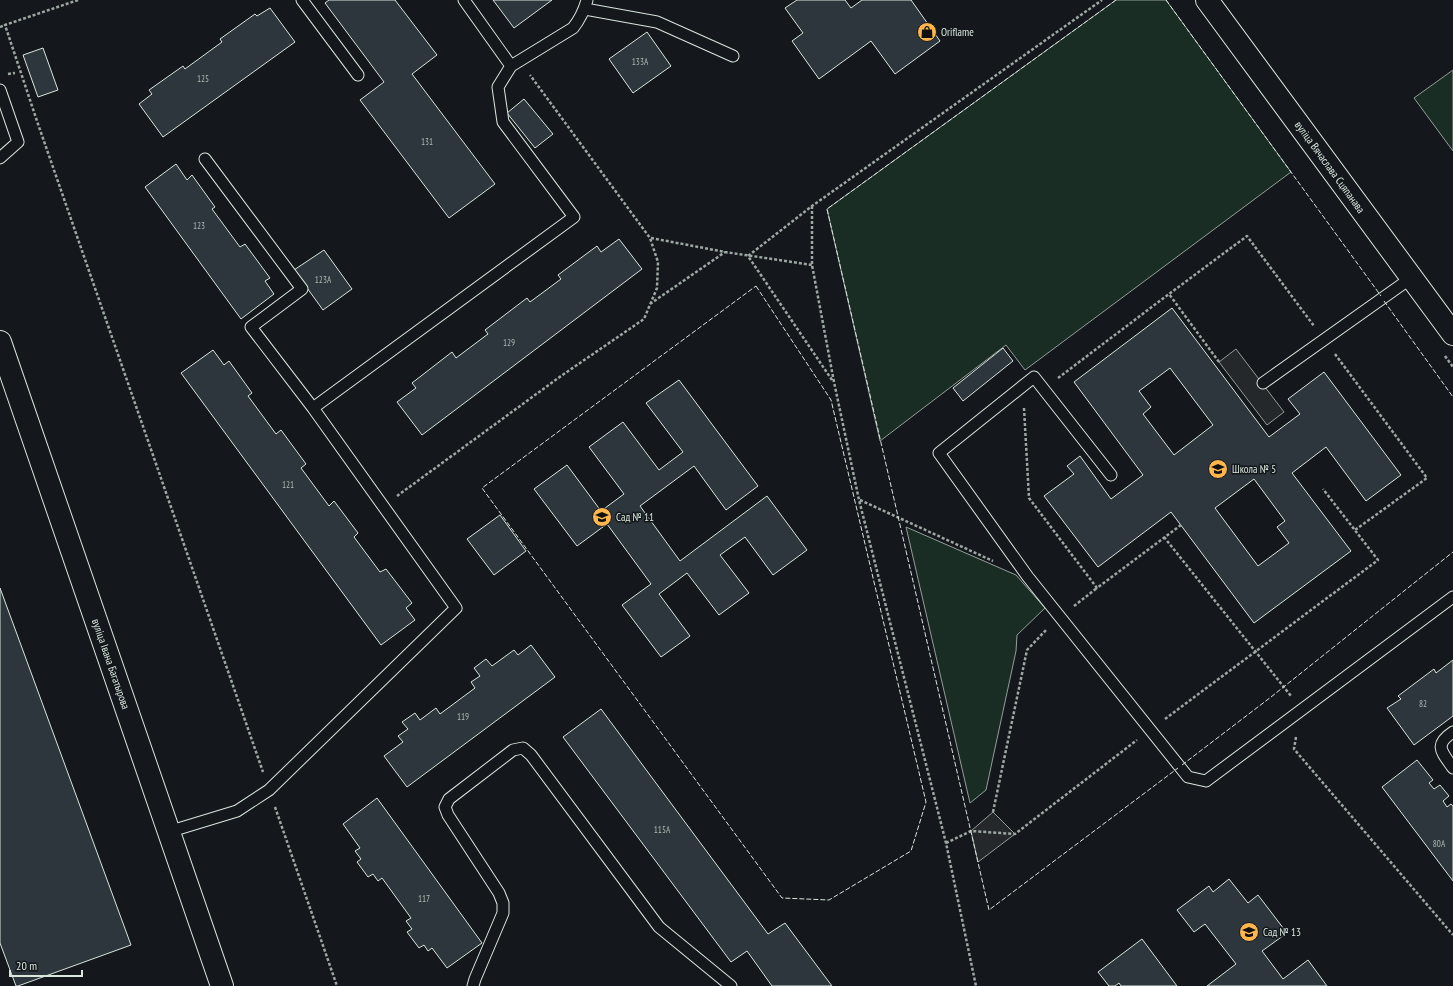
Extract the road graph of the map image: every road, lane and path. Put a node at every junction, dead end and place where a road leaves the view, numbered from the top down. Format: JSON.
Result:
{"nodes":[{"id":1,"x":78,"y":0,"type":"edge"},
{"id":2,"x":302,"y":0,"type":"edge"},
{"id":3,"x":464,"y":0,"type":"edge"},
{"id":4,"x":1102,"y":0,"type":"edge"},
{"id":5,"x":1207,"y":0,"type":"edge"},
{"id":6,"x":586,"y":4,"type":"edge"},
{"id":7,"x":5,"y":25,"type":"junction"},
{"id":8,"x":0,"y":27,"type":"edge"},
{"id":9,"x":733,"y":56,"type":"dead end"},
{"id":10,"x":515,"y":63,"type":"junction"},
{"id":11,"x":358,"y":76,"type":"dead end"},
{"id":12,"x":0,"y":90,"type":"edge"},
{"id":13,"x":0,"y":158,"type":"edge"},
{"id":14,"x":205,"y":159,"type":"dead end"},
{"id":15,"x":812,"y":206,"type":"junction"},
{"id":16,"x":650,"y":238,"type":"junction"},
{"id":17,"x":725,"y":252,"type":"junction"},
{"id":18,"x":748,"y":256,"type":"junction"},
{"id":19,"x":812,"y":265,"type":"junction"},
{"id":20,"x":1411,"y":278,"type":"junction"},
{"id":21,"x":1170,"y":294,"type":"dead end"},
{"id":22,"x":650,"y":304,"type":"junction"},
{"id":23,"x":1453,"y":334,"type":"edge"},
{"id":24,"x":0,"y":342,"type":"edge"},
{"id":25,"x":834,"y":382,"type":"junction"},
{"id":26,"x":1263,"y":383,"type":"dead end"},
{"id":27,"x":1025,"y":385,"type":"junction"},
{"id":28,"x":1044,"y":389,"type":"junction"},
{"id":29,"x":313,"y":408,"type":"junction"},
{"id":30,"x":1111,"y":475,"type":"dead end"},
{"id":31,"x":1323,"y":489,"type":"dead end"},
{"id":32,"x":859,"y":500,"type":"junction"},
{"id":33,"x":384,"y":506,"type":"junction"},
{"id":34,"x":1181,"y":525,"type":"dead end"},
{"id":35,"x":1164,"y":537,"type":"junction"},
{"id":36,"x":1028,"y":577,"type":"junction"},
{"id":37,"x":1097,"y":588,"type":"junction"},
{"id":38,"x":1453,"y":597,"type":"edge"},
{"id":39,"x":1060,"y":616,"type":"junction"},
{"id":40,"x":1254,"y":651,"type":"junction"},
{"id":41,"x":1301,"y":710,"type":"junction"},
{"id":42,"x":1151,"y":729,"type":"junction"},
{"id":43,"x":1453,"y":732,"type":"edge"},
{"id":44,"x":1453,"y":768,"type":"edge"},
{"id":45,"x":269,"y":790,"type":"junction"},
{"id":46,"x":993,"y":812,"type":"dead end"},
{"id":47,"x":168,"y":832,"type":"junction"},
{"id":48,"x":946,"y":843,"type":"junction"},
{"id":49,"x":1453,"y":935,"type":"edge"},
{"id":50,"x":222,"y":986,"type":"edge"},
{"id":51,"x":337,"y":986,"type":"edge"},
{"id":52,"x":473,"y":986,"type":"edge"},
{"id":53,"x":731,"y":986,"type":"edge"},
{"id":54,"x":976,"y":986,"type":"edge"}],
"edges":[{"from":1,"to":7,"type":"path"},
{"from":2,"to":11,"type":"lane"},
{"from":3,"to":10,"type":"lane"},
{"from":4,"to":15,"type":"path"},
{"from":5,"to":20,"type":"main road","name":"вуліца Вячаслава Сцяпанава"},
{"from":6,"to":9,"type":"lane"},
{"from":6,"to":10,"type":"lane"},
{"from":7,"to":8,"type":"path"},
{"from":7,"to":45,"type":"path"},
{"from":10,"to":16,"type":"path"},
{"from":10,"to":29,"type":"lane"},
{"from":12,"to":13,"type":"lane"},
{"from":14,"to":29,"type":"lane"},
{"from":15,"to":18,"type":"path"},
{"from":15,"to":19,"type":"path"},
{"from":16,"to":17,"type":"path"},
{"from":16,"to":22,"type":"path"},
{"from":17,"to":18,"type":"path"},
{"from":17,"to":22,"type":"path"},
{"from":18,"to":19,"type":"path"},
{"from":18,"to":25,"type":"path"},
{"from":19,"to":25,"type":"path"},
{"from":20,"to":23,"type":"main road","name":"вуліца Вячаслава Сцяпанава"},
{"from":20,"to":26,"type":"lane"},
{"from":21,"to":28,"type":"path"},
{"from":22,"to":33,"type":"path"},
{"from":24,"to":47,"type":"main road","name":"вуліца Івана Багатырова"},
{"from":25,"to":32,"type":"path"},
{"from":27,"to":28,"type":"lane"},
{"from":27,"to":36,"type":"lane"},
{"from":27,"to":37,"type":"path"},
{"from":28,"to":30,"type":"lane"},
{"from":29,"to":33,"type":"lane"},
{"from":31,"to":40,"type":"path"},
{"from":32,"to":36,"type":"path"},
{"from":32,"to":48,"type":"path"},
{"from":33,"to":45,"type":"lane"},
{"from":34,"to":35,"type":"path"},
{"from":35,"to":37,"type":"path"},
{"from":35,"to":40,"type":"path"},
{"from":36,"to":39,"type":"lane"},
{"from":37,"to":39,"type":"path"},
{"from":38,"to":41,"type":"lane"},
{"from":39,"to":42,"type":"lane"},
{"from":39,"to":46,"type":"path"},
{"from":40,"to":41,"type":"path"},
{"from":40,"to":42,"type":"path"},
{"from":41,"to":42,"type":"lane"},
{"from":41,"to":49,"type":"path"},
{"from":42,"to":48,"type":"path"},
{"from":43,"to":44,"type":"lane"},
{"from":45,"to":47,"type":"lane"},
{"from":45,"to":51,"type":"path"},
{"from":47,"to":50,"type":"main road","name":"вуліца Івана Багатырова"},
{"from":48,"to":54,"type":"path"},
{"from":52,"to":53,"type":"lane"}]}
